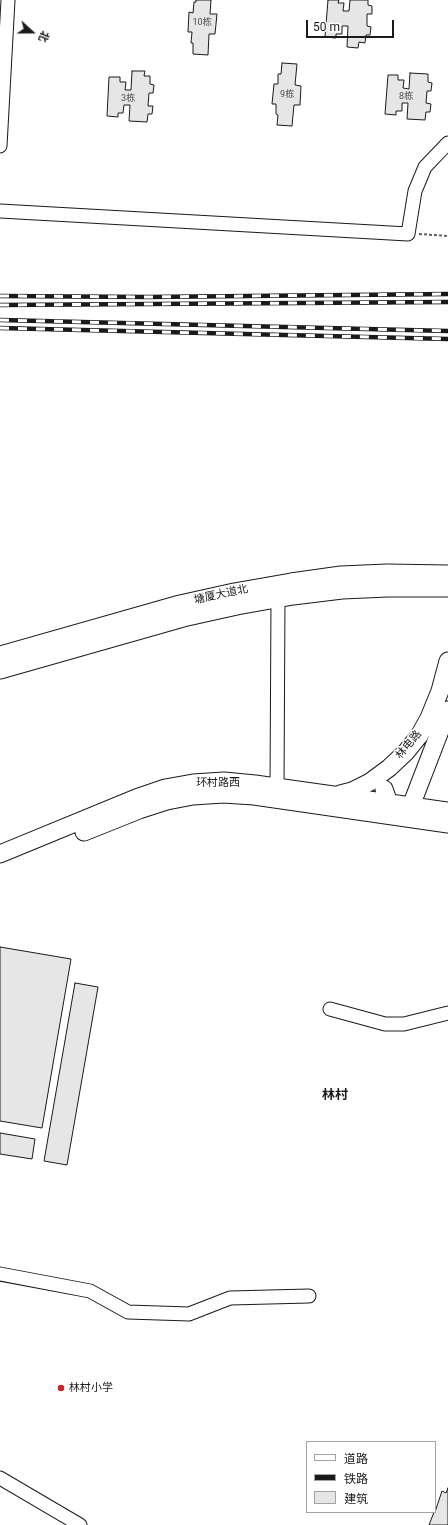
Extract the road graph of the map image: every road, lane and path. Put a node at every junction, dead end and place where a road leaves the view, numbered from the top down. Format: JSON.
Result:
{"nodes":[{"id":1,"x":8,"y":0,"type":"edge"},
{"id":2,"x":448,"y":143,"type":"edge"},
{"id":3,"x":0,"y":146,"type":"edge"},
{"id":4,"x":0,"y":211,"type":"edge"},
{"id":5,"x":408,"y":234,"type":"junction"},
{"id":6,"x":448,"y":236,"type":"edge"},
{"id":7,"x":448,"y":574,"type":"edge"},
{"id":8,"x":448,"y":588,"type":"edge"},
{"id":9,"x":278,"y":598,"type":"junction"},
{"id":10,"x":0,"y":655,"type":"edge"},
{"id":11,"x":448,"y":661,"type":"edge"},
{"id":12,"x":0,"y":670,"type":"edge"},
{"id":13,"x":440,"y":717,"type":"edge"},
{"id":14,"x":389,"y":768,"type":"junction"},
{"id":15,"x":277,"y":787,"type":"junction"},
{"id":16,"x":334,"y":795,"type":"junction"},
{"id":17,"x":387,"y":796,"type":"junction"},
{"id":18,"x":409,"y":804,"type":"junction"},
{"id":19,"x":448,"y":811,"type":"edge"},
{"id":20,"x":448,"y":824,"type":"edge"},
{"id":21,"x":0,"y":854,"type":"edge"},
{"id":22,"x":0,"y":866,"type":"edge"},
{"id":23,"x":330,"y":1009,"type":"dead end"},
{"id":24,"x":448,"y":1013,"type":"edge"},
{"id":25,"x":0,"y":1274,"type":"edge"},
{"id":26,"x":309,"y":1296,"type":"dead end"},
{"id":27,"x":0,"y":1478,"type":"edge"},
{"id":28,"x":80,"y":1525,"type":"edge"}],
"edges":[{"from":1,"to":3,"type":"street"},
{"from":2,"to":5,"type":"street"},
{"from":4,"to":5,"type":"street"},
{"from":5,"to":6,"type":"path"},
{"from":7,"to":10,"type":"main road","name":"塘厦大道北"},
{"from":8,"to":9,"type":"main road","name":"塘厦大道北"},
{"from":9,"to":12,"type":"main road","name":"塘厦大道北"},
{"from":9,"to":15,"type":"street"},
{"from":11,"to":13,"type":"main road","name":"林电路"},
{"from":13,"to":14,"type":"main road","name":"林电路"},
{"from":13,"to":18,"type":"main road","name":"林电路"},
{"from":14,"to":16,"type":"main road","name":"林电路"},
{"from":14,"to":17,"type":"main road"},
{"from":15,"to":16,"type":"main road","name":"环村路西"},
{"from":15,"to":21,"type":"main road","name":"环村路西"},
{"from":16,"to":17,"type":"main road","name":"环村路西"},
{"from":17,"to":18,"type":"main road"},
{"from":17,"to":18,"type":"main road"},
{"from":18,"to":19,"type":"main road","name":"环村路西"},
{"from":18,"to":20,"type":"main road","name":"环村路西"},
{"from":18,"to":22,"type":"main road","name":"环村路西"},
{"from":23,"to":24,"type":"street"},
{"from":25,"to":26,"type":"street"},
{"from":27,"to":28,"type":"street"}]}
